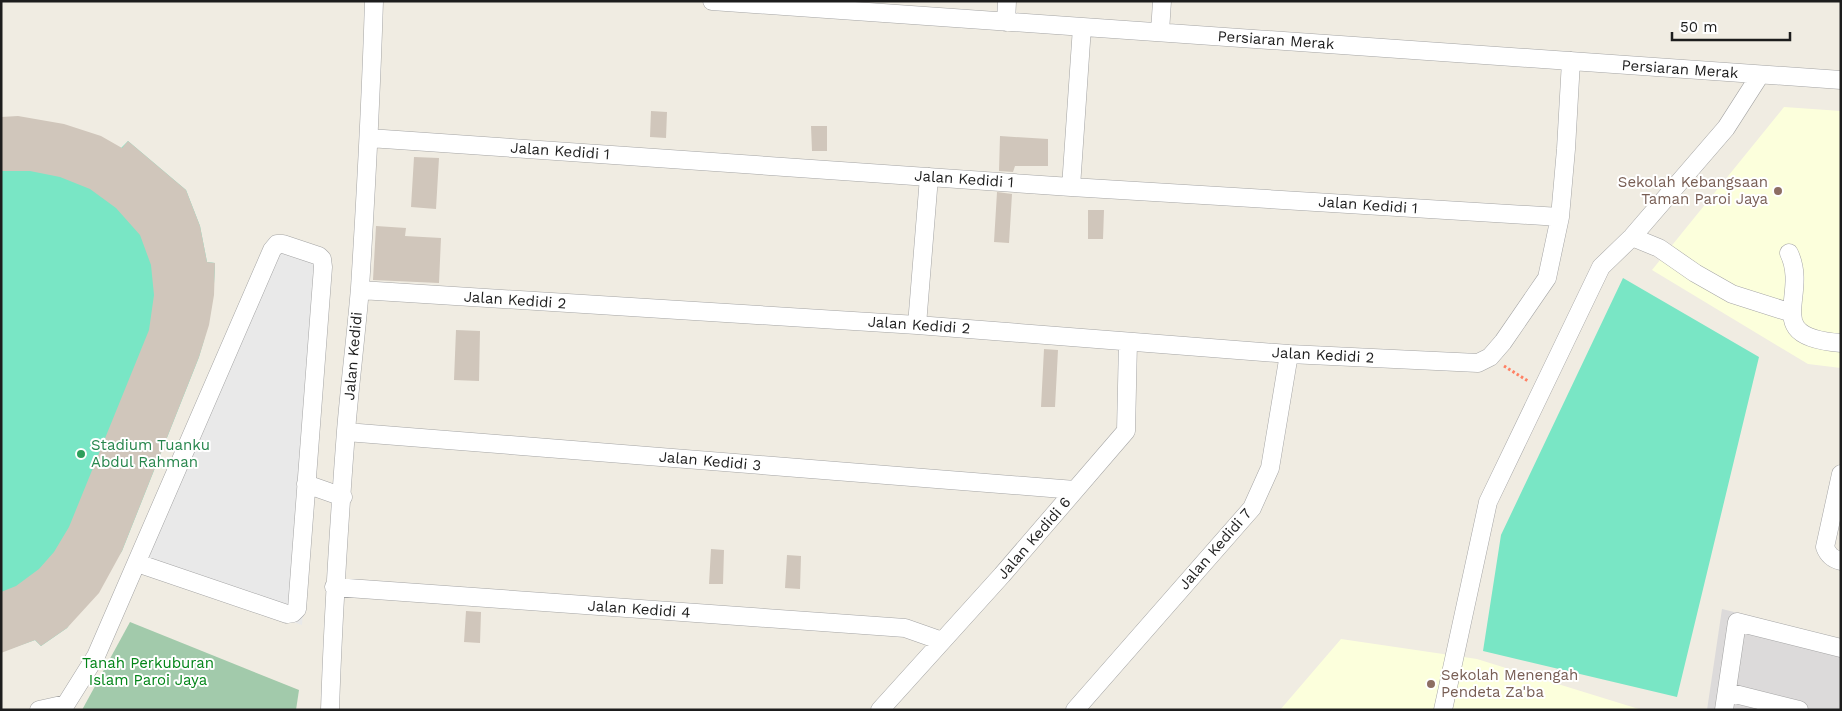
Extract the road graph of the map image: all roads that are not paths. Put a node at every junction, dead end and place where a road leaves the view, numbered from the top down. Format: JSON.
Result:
{"nodes":[{"id":1,"x":374,"y":1,"type":"edge"},
{"id":2,"x":712,"y":1,"type":"edge"},
{"id":3,"x":1007,"y":1,"type":"edge"},
{"id":4,"x":1162,"y":1,"type":"edge"},
{"id":5,"x":758,"y":3,"type":"edge"},
{"id":6,"x":1006,"y":22,"type":"junction"},
{"id":7,"x":1082,"y":27,"type":"junction"},
{"id":8,"x":1160,"y":32,"type":"junction"},
{"id":9,"x":1570,"y":61,"type":"junction"},
{"id":10,"x":1760,"y":75,"type":"junction"},
{"id":11,"x":1841,"y":80,"type":"edge"},
{"id":12,"x":369,"y":138,"type":"junction"},
{"id":13,"x":929,"y":177,"type":"junction"},
{"id":14,"x":1071,"y":186,"type":"junction"},
{"id":15,"x":1560,"y":217,"type":"junction"},
{"id":16,"x":1632,"y":238,"type":"junction"},
{"id":17,"x":1789,"y":253,"type":"dead end"},
{"id":18,"x":360,"y":290,"type":"junction"},
{"id":19,"x":1792,"y":313,"type":"junction"},
{"id":20,"x":916,"y":325,"type":"junction"},
{"id":21,"x":1128,"y":342,"type":"junction"},
{"id":22,"x":1841,"y":343,"type":"edge"},
{"id":23,"x":1289,"y":354,"type":"junction"},
{"id":24,"x":346,"y":432,"type":"junction"},
{"id":25,"x":1841,"y":474,"type":"edge"},
{"id":26,"x":306,"y":484,"type":"junction"},
{"id":27,"x":1074,"y":490,"type":"junction"},
{"id":28,"x":343,"y":497,"type":"junction"},
{"id":29,"x":1841,"y":561,"type":"edge"},
{"id":30,"x":137,"y":563,"type":"junction"},
{"id":31,"x":334,"y":587,"type":"junction"},
{"id":32,"x":942,"y":641,"type":"junction"},
{"id":33,"x":1841,"y":648,"type":"edge"},
{"id":34,"x":1725,"y":701,"type":"edge"},
{"id":35,"x":64,"y":707,"type":"edge"},
{"id":36,"x":39,"y":710,"type":"edge"},
{"id":37,"x":330,"y":710,"type":"edge"},
{"id":38,"x":880,"y":710,"type":"edge"},
{"id":39,"x":1075,"y":710,"type":"edge"},
{"id":40,"x":1443,"y":710,"type":"edge"},
{"id":41,"x":1798,"y":710,"type":"edge"}],
"edges":[{"from":1,"to":12,"type":"street","name":"Jalan Kedidi"},
{"from":2,"to":5,"type":"street","name":"Persiaran Merak"},
{"from":3,"to":6,"type":"street"},
{"from":4,"to":8,"type":"street"},
{"from":5,"to":6,"type":"street","name":"Persiaran Merak"},
{"from":6,"to":7,"type":"street","name":"Persiaran Merak"},
{"from":7,"to":8,"type":"street","name":"Persiaran Merak"},
{"from":7,"to":14,"type":"street"},
{"from":8,"to":9,"type":"street","name":"Persiaran Merak"},
{"from":9,"to":10,"type":"street","name":"Persiaran Merak"},
{"from":9,"to":15,"type":"street"},
{"from":10,"to":11,"type":"street","name":"Persiaran Merak"},
{"from":10,"to":16,"type":"street"},
{"from":12,"to":13,"type":"street","name":"Jalan Kedidi 1"},
{"from":12,"to":18,"type":"street","name":"Jalan Kedidi"},
{"from":13,"to":14,"type":"street","name":"Jalan Kedidi 1"},
{"from":13,"to":20,"type":"street"},
{"from":14,"to":15,"type":"street","name":"Jalan Kedidi 1"},
{"from":15,"to":23,"type":"street","name":"Jalan Kedidi 2"},
{"from":16,"to":19,"type":"street"},
{"from":16,"to":40,"type":"street"},
{"from":17,"to":19,"type":"street"},
{"from":18,"to":20,"type":"street","name":"Jalan Kedidi 2"},
{"from":18,"to":24,"type":"street","name":"Jalan Kedidi"},
{"from":19,"to":22,"type":"street"},
{"from":20,"to":21,"type":"street","name":"Jalan Kedidi 2"},
{"from":21,"to":23,"type":"street","name":"Jalan Kedidi 2"},
{"from":21,"to":27,"type":"street","name":"Jalan Kedidi 6"},
{"from":23,"to":39,"type":"street","name":"Jalan Kedidi 7"},
{"from":24,"to":27,"type":"street","name":"Jalan Kedidi 3"},
{"from":24,"to":28,"type":"street","name":"Jalan Kedidi"},
{"from":25,"to":29,"type":"street"},
{"from":26,"to":28,"type":"street"},
{"from":26,"to":30,"type":"street"},
{"from":26,"to":30,"type":"street"},
{"from":27,"to":32,"type":"street","name":"Jalan Kedidi 6"},
{"from":28,"to":31,"type":"street","name":"Jalan Kedidi"},
{"from":30,"to":35,"type":"street"},
{"from":31,"to":32,"type":"street","name":"Jalan Kedidi 4"},
{"from":31,"to":37,"type":"street","name":"Jalan Kedidi"},
{"from":32,"to":38,"type":"street","name":"Jalan Kedidi 6"},
{"from":33,"to":34,"type":"street"},
{"from":34,"to":41,"type":"street"},
{"from":35,"to":36,"type":"street"}]}
